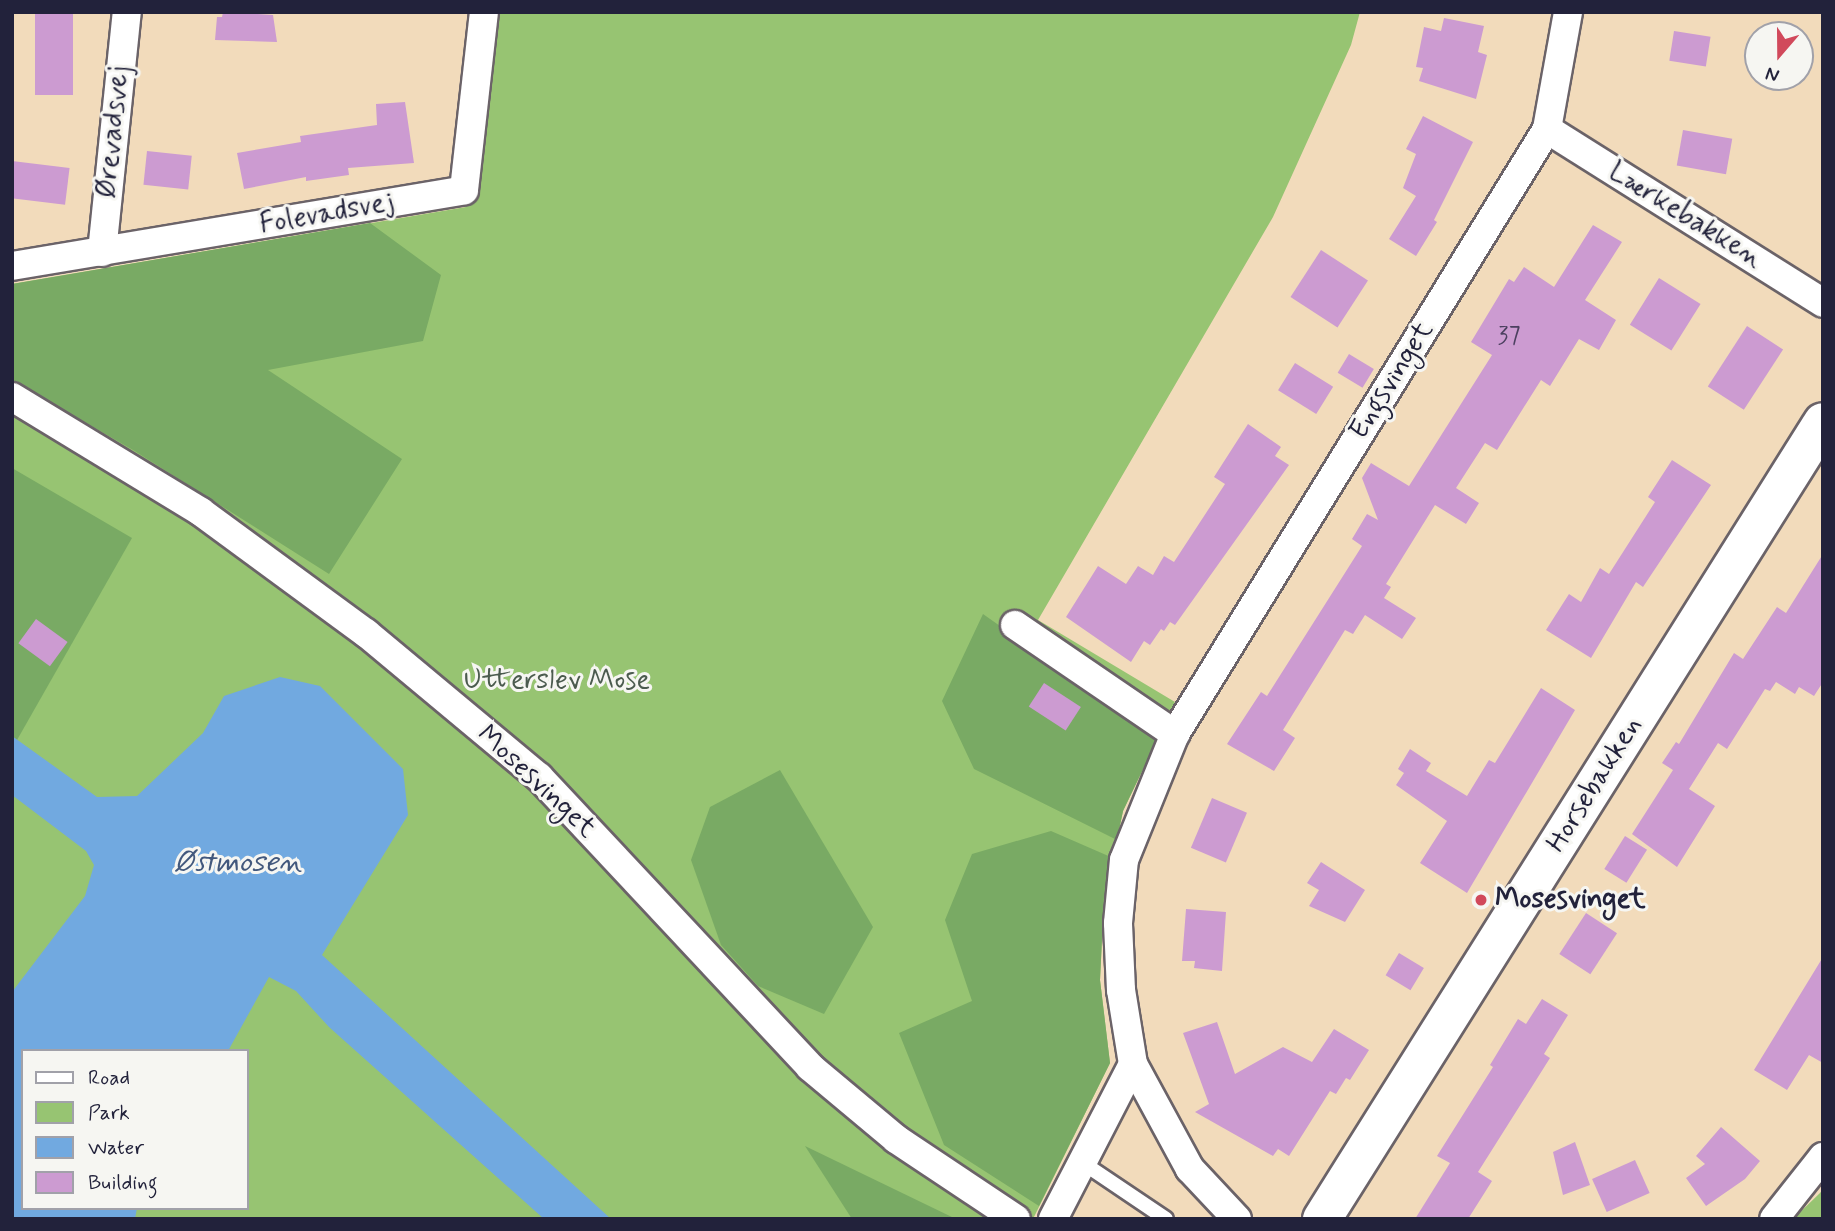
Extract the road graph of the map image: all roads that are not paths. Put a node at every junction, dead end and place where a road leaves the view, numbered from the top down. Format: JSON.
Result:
{"nodes":[{"id":1,"x":127,"y":12,"type":"edge"},
{"id":2,"x":484,"y":12,"type":"edge"},
{"id":3,"x":1569,"y":12,"type":"edge"},
{"id":4,"x":1547,"y":129,"type":"junction"},
{"id":5,"x":102,"y":252,"type":"junction"},
{"id":6,"x":12,"y":266,"type":"edge"},
{"id":7,"x":1823,"y":303,"type":"edge"},
{"id":8,"x":12,"y":397,"type":"edge"},
{"id":9,"x":1823,"y":422,"type":"edge"},
{"id":10,"x":1014,"y":625,"type":"dead end"},
{"id":11,"x":1175,"y":734,"type":"junction"},
{"id":12,"x":1133,"y":1064,"type":"junction"},
{"id":13,"x":1823,"y":1157,"type":"edge"},
{"id":14,"x":1083,"y":1163,"type":"junction"},
{"id":15,"x":1016,"y":1219,"type":"edge"},
{"id":16,"x":1054,"y":1219,"type":"edge"},
{"id":17,"x":1166,"y":1219,"type":"edge"},
{"id":18,"x":1237,"y":1219,"type":"edge"},
{"id":19,"x":1322,"y":1219,"type":"edge"},
{"id":20,"x":1774,"y":1219,"type":"edge"}],
"edges":[{"from":1,"to":5,"type":"street","name":"Ørevadsvej"},
{"from":2,"to":5,"type":"street","name":"Folevadsvej"},
{"from":3,"to":4,"type":"street","name":"Engsvinget"},
{"from":4,"to":7,"type":"street","name":"Lærkebakken"},
{"from":4,"to":11,"type":"street","name":"Engsvinget"},
{"from":5,"to":6,"type":"street","name":"Folevadsvej"},
{"from":8,"to":15,"type":"street","name":"Mosesvinget"},
{"from":9,"to":19,"type":"street","name":"Horsebakken"},
{"from":10,"to":11,"type":"street"},
{"from":11,"to":12,"type":"street","name":"Engsvinget"},
{"from":12,"to":14,"type":"street"},
{"from":12,"to":18,"type":"street","name":"Engsvinget"},
{"from":13,"to":20,"type":"street"},
{"from":14,"to":16,"type":"street"},
{"from":14,"to":17,"type":"lane"}]}
